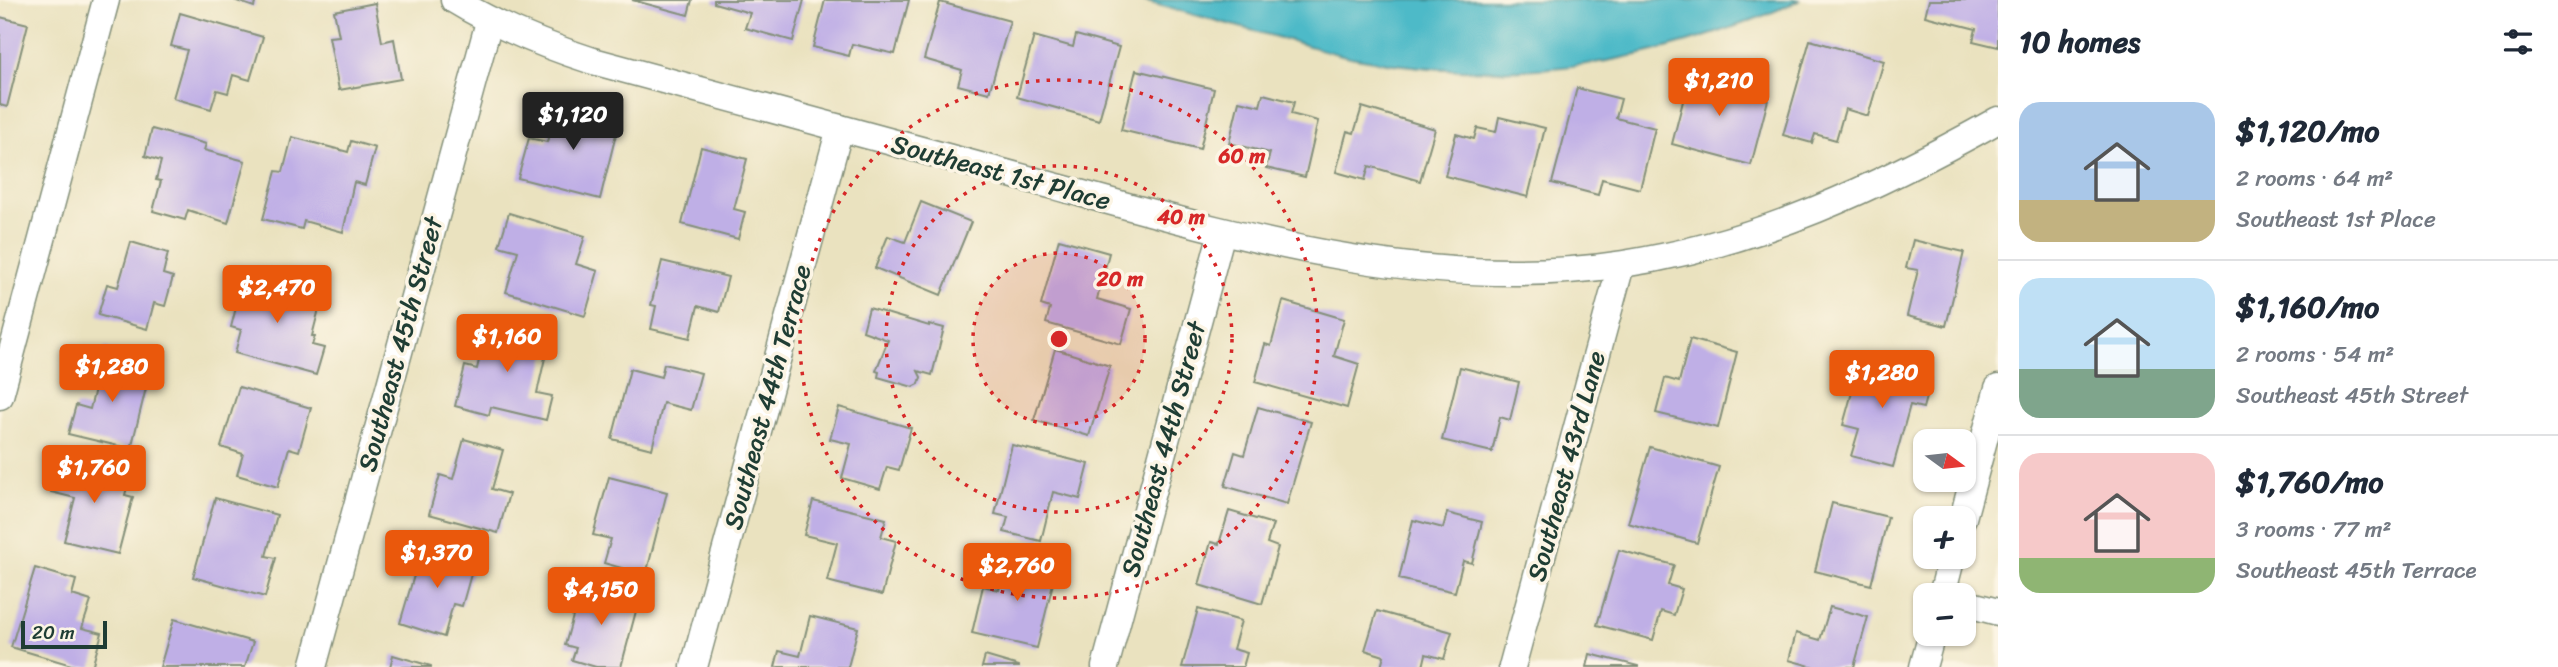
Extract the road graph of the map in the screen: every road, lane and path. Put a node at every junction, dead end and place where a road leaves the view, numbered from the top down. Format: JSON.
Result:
{"nodes":[{"id":1,"x":106,"y":0,"type":"edge"},
{"id":2,"x":454,"y":0,"type":"edge"},
{"id":3,"x":489,"y":22,"type":"junction"},
{"id":4,"x":1998,"y":120,"type":"edge"},
{"id":5,"x":840,"y":128,"type":"junction"},
{"id":6,"x":1222,"y":232,"type":"junction"},
{"id":7,"x":1621,"y":265,"type":"junction"},
{"id":8,"x":1998,"y":388,"type":"edge"},
{"id":9,"x":0,"y":396,"type":"edge"},
{"id":10,"x":1966,"y":506,"type":"edge"},
{"id":11,"x":1976,"y":606,"type":"edge"},
{"id":12,"x":1998,"y":612,"type":"edge"},
{"id":13,"x":1928,"y":646,"type":"edge"},
{"id":14,"x":313,"y":667,"type":"edge"},
{"id":15,"x":694,"y":667,"type":"edge"},
{"id":16,"x":1104,"y":667,"type":"edge"},
{"id":17,"x":1512,"y":667,"type":"edge"},
{"id":18,"x":1923,"y":667,"type":"edge"}],
"edges":[{"from":1,"to":9,"type":"street"},
{"from":2,"to":3,"type":"street","name":"Southeast 1st Place"},
{"from":3,"to":5,"type":"street","name":"Southeast 1st Place"},
{"from":3,"to":14,"type":"street","name":"Southeast 45th Street"},
{"from":4,"to":7,"type":"street","name":"Southeast 1st Place"},
{"from":5,"to":6,"type":"street","name":"Southeast 1st Place"},
{"from":5,"to":15,"type":"street","name":"Southeast 44th Terrace"},
{"from":6,"to":7,"type":"street","name":"Southeast 1st Place"},
{"from":6,"to":16,"type":"street","name":"Southeast 44th Street"},
{"from":7,"to":17,"type":"street","name":"Southeast 43rd Lane"},
{"from":8,"to":10,"type":"street"},
{"from":11,"to":12,"type":"street"},
{"from":13,"to":18,"type":"street"}]}
